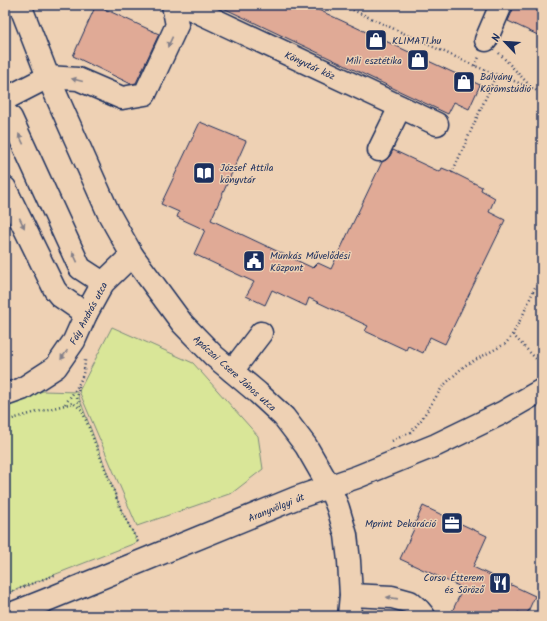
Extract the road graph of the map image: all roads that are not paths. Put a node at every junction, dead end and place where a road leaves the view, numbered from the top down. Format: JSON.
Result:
{"nodes":[{"id":1,"x":20,"y":5,"type":"edge"},
{"id":2,"x":173,"y":5,"type":"edge"},
{"id":3,"x":183,"y":5,"type":"edge"},
{"id":4,"x":501,"y":5,"type":"edge"},
{"id":5,"x":486,"y":40,"type":"road end"},
{"id":6,"x":48,"y":77,"type":"junction"},
{"id":7,"x":5,"y":99,"type":"edge"},
{"id":8,"x":400,"y":107,"type":"junction"},
{"id":9,"x":5,"y":112,"type":"edge"},
{"id":10,"x":437,"y":124,"type":"dead end"},
{"id":11,"x":379,"y":150,"type":"dead end"},
{"id":12,"x":5,"y":188,"type":"edge"},
{"id":13,"x":132,"y":255,"type":"junction"},
{"id":14,"x":102,"y":283,"type":"junction"},
{"id":15,"x":86,"y":314,"type":"junction"},
{"id":16,"x":261,"y":333,"type":"dead end"},
{"id":17,"x":232,"y":371,"type":"junction"},
{"id":18,"x":542,"y":390,"type":"edge"},
{"id":19,"x":5,"y":395,"type":"edge"},
{"id":20,"x":329,"y":486,"type":"junction"},
{"id":21,"x":350,"y":606,"type":"edge"},
{"id":22,"x":6,"y":616,"type":"edge"},
{"id":23,"x":424,"y":616,"type":"edge"}],
"edges":[{"from":1,"to":6,"type":"street","name":"Apáczai Csere János utca"},
{"from":2,"to":6,"type":"street","one_way":true},
{"from":3,"to":8,"type":"street","name":"Könyvtár köz"},
{"from":4,"to":5,"type":"street"},
{"from":6,"to":7,"type":"street"},
{"from":6,"to":13,"type":"street","name":"Apáczai Csere János utca"},
{"from":8,"to":10,"type":"street","name":"Könyvtár köz"},
{"from":8,"to":11,"type":"street"},
{"from":14,"to":9,"type":"street","one_way":true},
{"from":12,"to":15,"type":"street","one_way":true},
{"from":13,"to":14,"type":"street","name":"Fáy András utca"},
{"from":13,"to":17,"type":"street","name":"Apáczai Csere János utca"},
{"from":14,"to":15,"type":"street","name":"Fáy András utca"},
{"from":15,"to":19,"type":"street","name":"Fáy András utca","one_way":true},
{"from":16,"to":17,"type":"street"},
{"from":17,"to":20,"type":"street","name":"Apáczai Csere János utca"},
{"from":18,"to":20,"type":"street","name":"Aranyvölgyi út"},
{"from":20,"to":21,"type":"street","name":"Apáczai Csere János utca"},
{"from":20,"to":22,"type":"street","name":"Aranyvölgyi út"},
{"from":23,"to":21,"type":"street","one_way":true}]}
